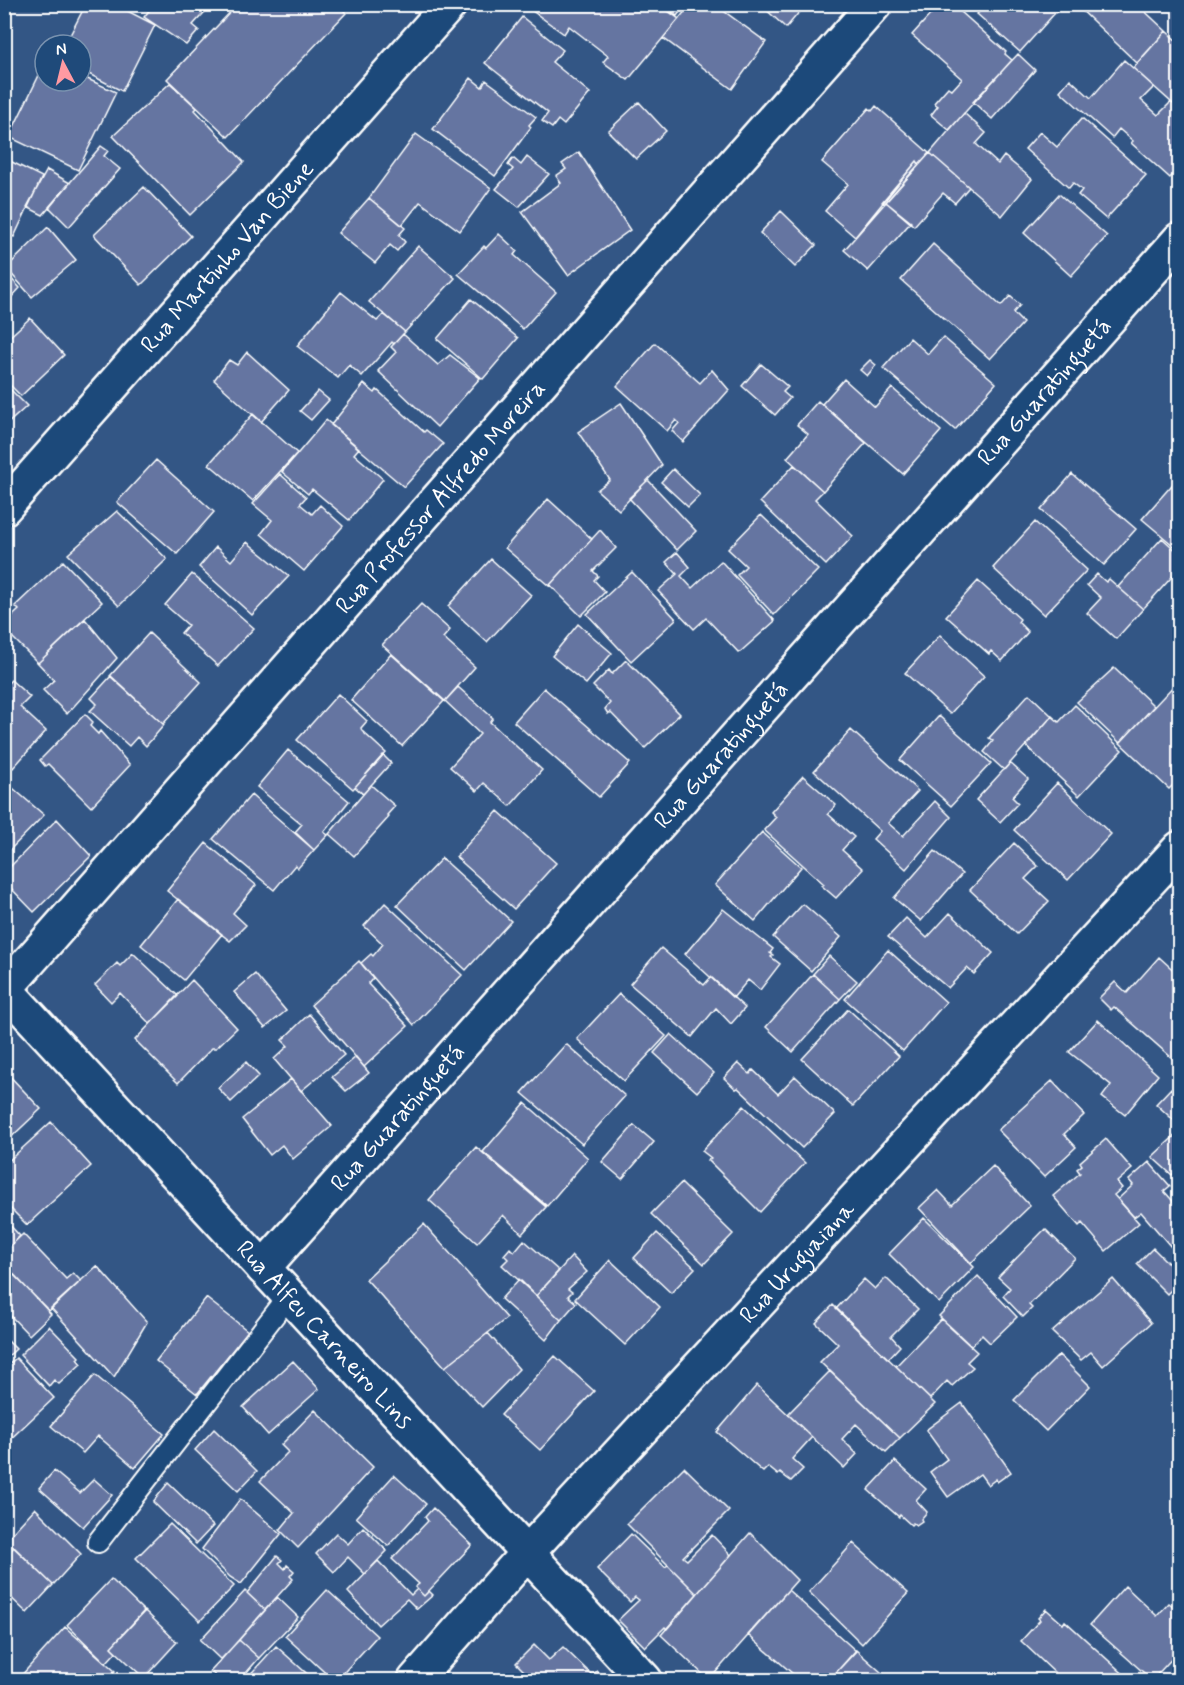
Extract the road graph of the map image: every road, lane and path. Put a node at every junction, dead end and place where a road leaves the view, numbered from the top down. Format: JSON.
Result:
{"nodes":[{"id":1,"x":450,"y":4,"type":"edge"},
{"id":2,"x":875,"y":4,"type":"edge"},
{"id":3,"x":1179,"y":239,"type":"edge"},
{"id":4,"x":4,"y":508,"type":"edge"},
{"id":5,"x":1179,"y":848,"type":"edge"},
{"id":6,"x":5,"y":988,"type":"edge"},
{"id":7,"x":263,"y":1268,"type":"junction"},
{"id":8,"x":289,"y":1296,"type":"junction"},
{"id":9,"x":98,"y":1542,"type":"dead end"},
{"id":10,"x":527,"y":1553,"type":"junction"},
{"id":11,"x":415,"y":1680,"type":"edge"},
{"id":12,"x":645,"y":1680,"type":"edge"}],
"edges":[{"from":1,"to":4,"type":"street","name":"Rua Martinho Van Biene"},
{"from":2,"to":6,"type":"street","name":"Rua Professor Alfredo Moreira"},
{"from":3,"to":7,"type":"street","name":"Rua Guaratinguetá"},
{"from":5,"to":10,"type":"street","name":"Rua Uruguaiana"},
{"from":6,"to":7,"type":"street","name":"Rua Alfeu Carneiro Lins"},
{"from":7,"to":8,"type":"street","name":"Rua Alfeu Carneiro Lins"},
{"from":8,"to":9,"type":"lane"},
{"from":8,"to":10,"type":"street","name":"Rua Alfeu Carneiro Lins"},
{"from":10,"to":11,"type":"street","name":"Rua Uruguaiana"},
{"from":10,"to":12,"type":"street","name":"Rua Alfeu Carneiro Lins"}]}
